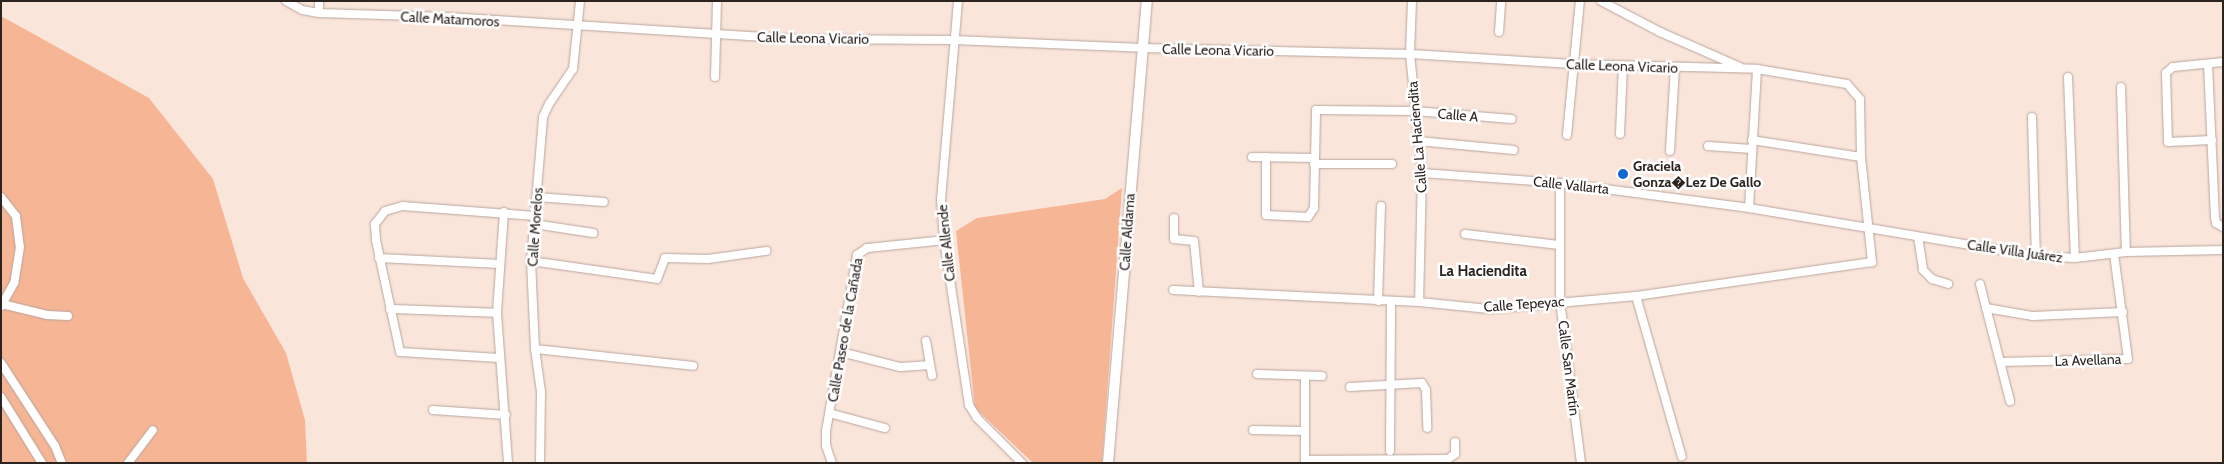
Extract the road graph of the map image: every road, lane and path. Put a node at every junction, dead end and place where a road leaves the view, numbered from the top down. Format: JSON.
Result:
{"nodes":[{"id":1,"x":286,"y":1,"type":"edge"},
{"id":2,"x":319,"y":1,"type":"edge"},
{"id":3,"x":580,"y":1,"type":"edge"},
{"id":4,"x":717,"y":1,"type":"edge"},
{"id":5,"x":958,"y":1,"type":"edge"},
{"id":6,"x":1147,"y":1,"type":"edge"},
{"id":7,"x":1412,"y":1,"type":"edge"},
{"id":8,"x":1501,"y":1,"type":"edge"},
{"id":9,"x":1580,"y":1,"type":"edge"},
{"id":10,"x":1601,"y":1,"type":"edge"},
{"id":11,"x":319,"y":13,"type":"junction"},
{"id":12,"x":580,"y":28,"type":"junction"},
{"id":13,"x":1499,"y":32,"type":"dead end"},
{"id":14,"x":716,"y":35,"type":"junction"},
{"id":15,"x":954,"y":40,"type":"junction"},
{"id":16,"x":1142,"y":48,"type":"junction"},
{"id":17,"x":1410,"y":54,"type":"junction"},
{"id":18,"x":2223,"y":62,"type":"edge"},
{"id":19,"x":1572,"y":64,"type":"junction"},
{"id":20,"x":2208,"y":64,"type":"junction"},
{"id":21,"x":1623,"y":66,"type":"junction"},
{"id":22,"x":1675,"y":68,"type":"junction"},
{"id":23,"x":1742,"y":68,"type":"junction"},
{"id":24,"x":1756,"y":69,"type":"junction"},
{"id":25,"x":2068,"y":77,"type":"dead end"},
{"id":26,"x":715,"y":78,"type":"dead end"},
{"id":27,"x":2121,"y":87,"type":"dead end"},
{"id":28,"x":1414,"y":111,"type":"junction"},
{"id":29,"x":2032,"y":116,"type":"dead end"},
{"id":30,"x":1512,"y":119,"type":"dead end"},
{"id":31,"x":1620,"y":134,"type":"dead end"},
{"id":32,"x":1567,"y":135,"type":"dead end"},
{"id":33,"x":1752,"y":140,"type":"junction"},
{"id":34,"x":2212,"y":140,"type":"junction"},
{"id":35,"x":1418,"y":141,"type":"junction"},
{"id":36,"x":1708,"y":146,"type":"dead end"},
{"id":37,"x":1752,"y":149,"type":"junction"},
{"id":38,"x":1514,"y":150,"type":"dead end"},
{"id":39,"x":1670,"y":151,"type":"dead end"},
{"id":40,"x":1252,"y":157,"type":"dead end"},
{"id":41,"x":1266,"y":157,"type":"junction"},
{"id":42,"x":1860,"y":157,"type":"junction"},
{"id":43,"x":1314,"y":161,"type":"junction"},
{"id":44,"x":1392,"y":164,"type":"dead end"},
{"id":45,"x":1422,"y":173,"type":"junction"},
{"id":46,"x":1560,"y":183,"type":"junction"},
{"id":47,"x":1,"y":197,"type":"edge"},
{"id":48,"x":537,"y":197,"type":"junction"},
{"id":49,"x":604,"y":202,"type":"dead end"},
{"id":50,"x":1381,"y":206,"type":"dead end"},
{"id":51,"x":1748,"y":208,"type":"junction"},
{"id":52,"x":504,"y":212,"type":"junction"},
{"id":53,"x":1174,"y":218,"type":"dead end"},
{"id":54,"x":535,"y":220,"type":"junction"},
{"id":55,"x":1868,"y":227,"type":"junction"},
{"id":56,"x":2223,"y":227,"type":"edge"},
{"id":57,"x":593,"y":233,"type":"dead end"},
{"id":58,"x":1465,"y":234,"type":"dead end"},
{"id":59,"x":1918,"y":237,"type":"junction"},
{"id":60,"x":944,"y":240,"type":"junction"},
{"id":61,"x":1559,"y":245,"type":"junction"},
{"id":62,"x":2223,"y":250,"type":"edge"},
{"id":63,"x":766,"y":251,"type":"dead end"},
{"id":64,"x":2126,"y":252,"type":"junction"},
{"id":65,"x":2114,"y":254,"type":"junction"},
{"id":66,"x":2036,"y":256,"type":"junction"},
{"id":67,"x":379,"y":258,"type":"junction"},
{"id":68,"x":2075,"y":258,"type":"junction"},
{"id":69,"x":531,"y":261,"type":"junction"},
{"id":70,"x":500,"y":264,"type":"junction"},
{"id":71,"x":1948,"y":284,"type":"dead end"},
{"id":72,"x":1980,"y":284,"type":"dead end"},
{"id":73,"x":1173,"y":290,"type":"dead end"},
{"id":74,"x":1199,"y":292,"type":"junction"},
{"id":75,"x":1636,"y":296,"type":"junction"},
{"id":76,"x":1378,"y":301,"type":"junction"},
{"id":77,"x":1391,"y":301,"type":"junction"},
{"id":78,"x":1560,"y":301,"type":"junction"},
{"id":79,"x":1419,"y":302,"type":"junction"},
{"id":80,"x":2,"y":305,"type":"edge"},
{"id":81,"x":1986,"y":308,"type":"junction"},
{"id":82,"x":390,"y":309,"type":"junction"},
{"id":83,"x":2122,"y":312,"type":"junction"},
{"id":84,"x":497,"y":313,"type":"junction"},
{"id":85,"x":68,"y":316,"type":"dead end"},
{"id":86,"x":926,"y":341,"type":"dead end"},
{"id":87,"x":535,"y":349,"type":"junction"},
{"id":88,"x":841,"y":352,"type":"junction"},
{"id":89,"x":499,"y":358,"type":"junction"},
{"id":90,"x":2001,"y":362,"type":"junction"},
{"id":91,"x":1,"y":363,"type":"edge"},
{"id":92,"x":930,"y":365,"type":"junction"},
{"id":93,"x":694,"y":366,"type":"dead end"},
{"id":94,"x":1257,"y":374,"type":"dead end"},
{"id":95,"x":932,"y":375,"type":"dead end"},
{"id":96,"x":1305,"y":376,"type":"junction"},
{"id":97,"x":1322,"y":376,"type":"dead end"},
{"id":98,"x":1390,"y":385,"type":"junction"},
{"id":99,"x":1350,"y":387,"type":"dead end"},
{"id":100,"x":1,"y":396,"type":"edge"},
{"id":101,"x":2010,"y":401,"type":"dead end"},
{"id":102,"x":433,"y":410,"type":"dead end"},
{"id":103,"x":829,"y":413,"type":"junction"},
{"id":104,"x":506,"y":415,"type":"junction"},
{"id":105,"x":885,"y":428,"type":"dead end"},
{"id":106,"x":1427,"y":428,"type":"dead end"},
{"id":107,"x":153,"y":430,"type":"dead end"},
{"id":108,"x":1253,"y":430,"type":"dead end"},
{"id":109,"x":1305,"y":431,"type":"junction"},
{"id":110,"x":1455,"y":442,"type":"dead end"},
{"id":111,"x":1390,"y":451,"type":"dead end"},
{"id":112,"x":1682,"y":458,"type":"dead end"},
{"id":113,"x":1305,"y":461,"type":"edge"},
{"id":114,"x":42,"y":463,"type":"edge"},
{"id":115,"x":62,"y":463,"type":"edge"},
{"id":116,"x":128,"y":463,"type":"edge"},
{"id":117,"x":508,"y":463,"type":"edge"},
{"id":118,"x":540,"y":463,"type":"edge"},
{"id":119,"x":832,"y":463,"type":"edge"},
{"id":120,"x":1022,"y":463,"type":"edge"},
{"id":121,"x":1108,"y":463,"type":"edge"},
{"id":122,"x":1581,"y":463,"type":"edge"}],
"edges":[{"from":1,"to":11,"type":"street","name":"Calle Matamoros"},
{"from":2,"to":11,"type":"street"},
{"from":3,"to":12,"type":"street","name":"Calle Morelos"},
{"from":4,"to":14,"type":"street"},
{"from":5,"to":15,"type":"street","name":"Calle Allende"},
{"from":6,"to":16,"type":"street","name":"Calle Aldama"},
{"from":7,"to":17,"type":"street","name":"Calle La Haciendita"},
{"from":8,"to":13,"type":"street"},
{"from":9,"to":19,"type":"street"},
{"from":10,"to":23,"type":"street"},
{"from":11,"to":12,"type":"street","name":"Calle Matamoros"},
{"from":12,"to":14,"type":"street","name":"Calle Leona Vicario"},
{"from":12,"to":48,"type":"street","name":"Calle Morelos"},
{"from":14,"to":15,"type":"street","name":"Calle Leona Vicario"},
{"from":14,"to":26,"type":"street"},
{"from":15,"to":16,"type":"street","name":"Calle Leona Vicario"},
{"from":15,"to":60,"type":"street","name":"Calle Allende"},
{"from":16,"to":17,"type":"street","name":"Calle Leona Vicario"},
{"from":16,"to":121,"type":"street","name":"Calle Aldama"},
{"from":17,"to":19,"type":"street","name":"Calle Leona Vicario"},
{"from":17,"to":28,"type":"street","name":"Calle La Haciendita"},
{"from":18,"to":20,"type":"street"},
{"from":19,"to":21,"type":"street","name":"Calle Leona Vicario"},
{"from":19,"to":32,"type":"street"},
{"from":20,"to":34,"type":"street"},
{"from":20,"to":34,"type":"street"},
{"from":21,"to":22,"type":"street","name":"Calle Leona Vicario"},
{"from":21,"to":31,"type":"street"},
{"from":22,"to":23,"type":"street","name":"Calle Leona Vicario"},
{"from":22,"to":39,"type":"street"},
{"from":23,"to":24,"type":"street","name":"Calle Leona Vicario"},
{"from":24,"to":33,"type":"street"},
{"from":24,"to":42,"type":"street","name":"Calle Leona Vicario"},
{"from":25,"to":68,"type":"street"},
{"from":27,"to":64,"type":"street"},
{"from":28,"to":30,"type":"street","name":"Calle A"},
{"from":28,"to":35,"type":"street","name":"Calle La Haciendita"},
{"from":28,"to":43,"type":"street","name":"Calle A"},
{"from":29,"to":66,"type":"street"},
{"from":33,"to":37,"type":"street"},
{"from":33,"to":42,"type":"street"},
{"from":34,"to":56,"type":"street"},
{"from":35,"to":38,"type":"street"},
{"from":35,"to":45,"type":"street","name":"Calle La Haciendita"},
{"from":36,"to":37,"type":"street"},
{"from":37,"to":51,"type":"street"},
{"from":40,"to":41,"type":"street"},
{"from":41,"to":43,"type":"street"},
{"from":41,"to":43,"type":"street"},
{"from":42,"to":55,"type":"street"},
{"from":43,"to":44,"type":"street"},
{"from":45,"to":46,"type":"street","name":"Calle Vallarta"},
{"from":45,"to":79,"type":"street","name":"Calle La Haciendita"},
{"from":46,"to":51,"type":"street","name":"Calle Vallarta"},
{"from":46,"to":61,"type":"street","name":"Calle San Martín"},
{"from":47,"to":80,"type":"street"},
{"from":48,"to":49,"type":"street"},
{"from":48,"to":54,"type":"street","name":"Calle Morelos"},
{"from":50,"to":76,"type":"street"},
{"from":51,"to":55,"type":"street","name":"Calle Vallarta"},
{"from":52,"to":54,"type":"street"},
{"from":52,"to":67,"type":"street"},
{"from":52,"to":70,"type":"street"},
{"from":53,"to":74,"type":"street"},
{"from":54,"to":57,"type":"street"},
{"from":54,"to":69,"type":"street","name":"Calle Morelos"},
{"from":55,"to":59,"type":"street","name":"Calle Villa Juárez"},
{"from":55,"to":75,"type":"street","name":"Calle Tepeyac"},
{"from":58,"to":61,"type":"street"},
{"from":59,"to":66,"type":"street","name":"Calle Villa Juárez"},
{"from":59,"to":71,"type":"street"},
{"from":60,"to":88,"type":"street","name":"Calle Paseo de la Cañada"},
{"from":60,"to":120,"type":"street","name":"Calle Allende"},
{"from":61,"to":78,"type":"street","name":"Calle San Martín"},
{"from":62,"to":64,"type":"street","name":"Calle Villa Juárez"},
{"from":63,"to":69,"type":"street"},
{"from":64,"to":65,"type":"street","name":"Calle Villa Juárez"},
{"from":65,"to":68,"type":"street","name":"Calle Villa Juárez"},
{"from":65,"to":83,"type":"street","name":"La Avellana"},
{"from":66,"to":68,"type":"street","name":"Calle Villa Juárez"},
{"from":67,"to":70,"type":"street"},
{"from":67,"to":82,"type":"street"},
{"from":69,"to":87,"type":"street","name":"Calle Morelos"},
{"from":70,"to":84,"type":"street"},
{"from":72,"to":81,"type":"street"},
{"from":73,"to":74,"type":"street","name":"Calle Tepeyac"},
{"from":74,"to":76,"type":"street","name":"Calle Tepeyac"},
{"from":75,"to":78,"type":"street","name":"Calle Tepeyac"},
{"from":75,"to":112,"type":"street"},
{"from":76,"to":77,"type":"street","name":"Calle Tepeyac"},
{"from":77,"to":79,"type":"street","name":"Calle Tepeyac"},
{"from":77,"to":98,"type":"street"},
{"from":78,"to":79,"type":"street","name":"Calle Tepeyac"},
{"from":78,"to":122,"type":"street","name":"Calle San Martín"},
{"from":80,"to":85,"type":"street"},
{"from":81,"to":83,"type":"street"},
{"from":81,"to":90,"type":"street"},
{"from":82,"to":84,"type":"street"},
{"from":82,"to":89,"type":"street"},
{"from":83,"to":90,"type":"street","name":"La Avellana"},
{"from":84,"to":89,"type":"street"},
{"from":86,"to":92,"type":"street"},
{"from":87,"to":93,"type":"street"},
{"from":87,"to":118,"type":"street","name":"Calle Morelos"},
{"from":88,"to":92,"type":"street"},
{"from":88,"to":103,"type":"street","name":"Calle Paseo de la Cañada"},
{"from":89,"to":104,"type":"street"},
{"from":90,"to":101,"type":"street"},
{"from":91,"to":115,"type":"street"},
{"from":92,"to":95,"type":"street"},
{"from":94,"to":96,"type":"street"},
{"from":96,"to":97,"type":"street"},
{"from":96,"to":109,"type":"street"},
{"from":98,"to":99,"type":"street"},
{"from":98,"to":106,"type":"street"},
{"from":98,"to":111,"type":"street"},
{"from":100,"to":114,"type":"street"},
{"from":102,"to":104,"type":"street"},
{"from":103,"to":105,"type":"street"},
{"from":103,"to":119,"type":"street","name":"Calle Paseo de la Cañada"},
{"from":104,"to":117,"type":"street"},
{"from":107,"to":116,"type":"street"},
{"from":108,"to":109,"type":"street"},
{"from":109,"to":113,"type":"street"},
{"from":110,"to":113,"type":"street"}]}
